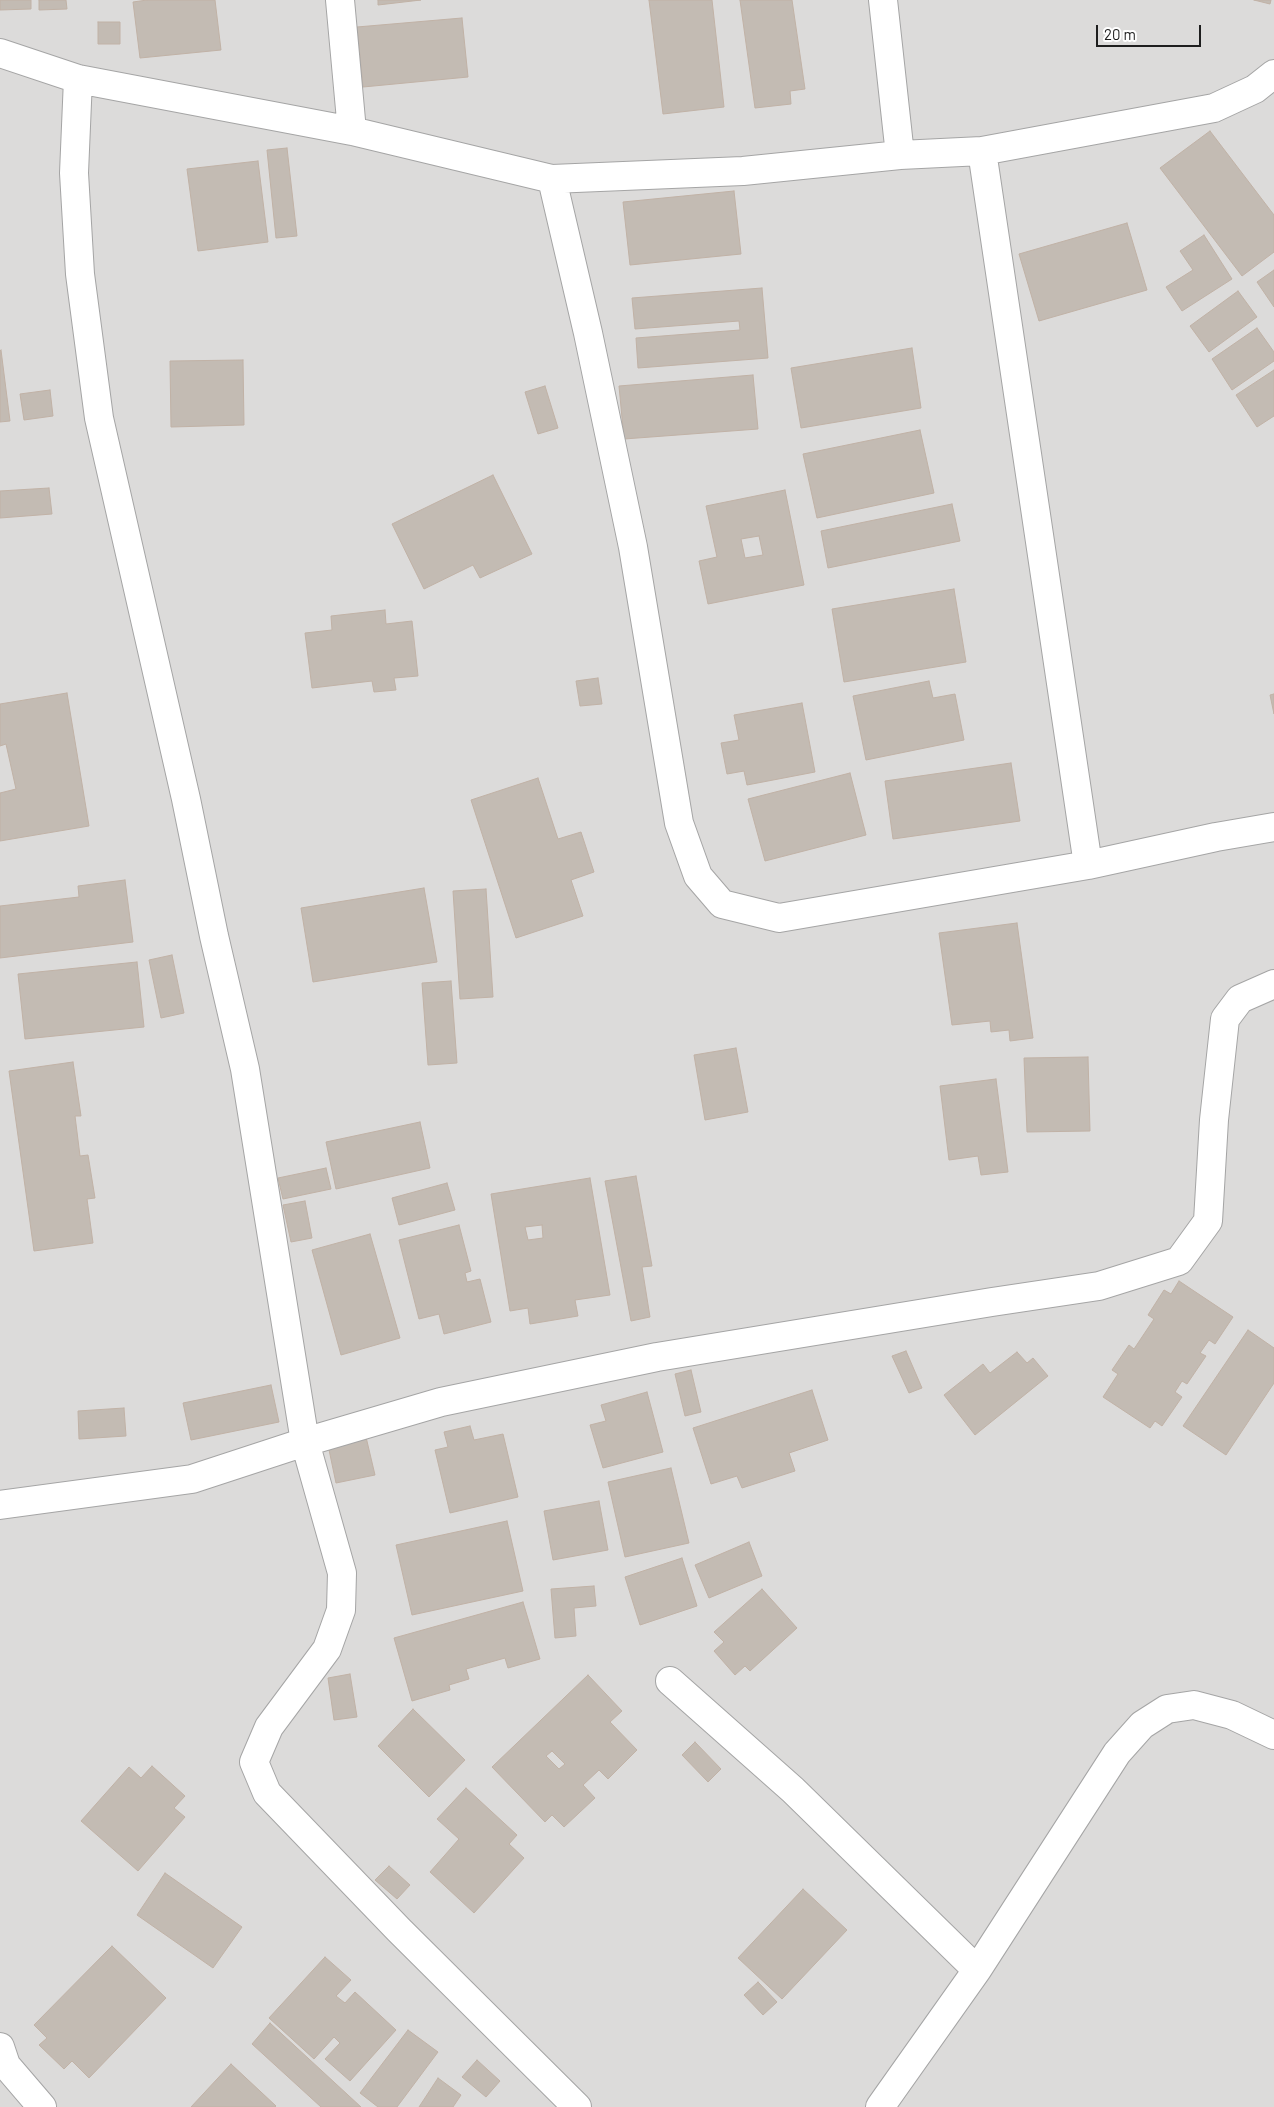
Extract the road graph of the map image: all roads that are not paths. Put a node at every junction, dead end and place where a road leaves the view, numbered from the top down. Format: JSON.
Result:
{"nodes":[{"id":1,"x":340,"y":0,"type":"edge"},
{"id":2,"x":883,"y":0,"type":"edge"},
{"id":3,"x":0,"y":53,"type":"edge"},
{"id":4,"x":1274,"y":74,"type":"edge"},
{"id":5,"x":78,"y":79,"type":"junction"},
{"id":6,"x":352,"y":131,"type":"junction"},
{"id":7,"x":982,"y":151,"type":"junction"},
{"id":8,"x":900,"y":155,"type":"junction"},
{"id":9,"x":552,"y":179,"type":"junction"},
{"id":10,"x":1274,"y":827,"type":"edge"},
{"id":11,"x":1088,"y":865,"type":"junction"},
{"id":12,"x":1274,"y":984,"type":"edge"},
{"id":13,"x":305,"y":1442,"type":"junction"},
{"id":14,"x":0,"y":1505,"type":"edge"},
{"id":15,"x":670,"y":1681,"type":"dead end"},
{"id":16,"x":1274,"y":1735,"type":"edge"},
{"id":17,"x":977,"y":1970,"type":"junction"},
{"id":18,"x":0,"y":2047,"type":"edge"},
{"id":19,"x":42,"y":2107,"type":"edge"},
{"id":20,"x":577,"y":2107,"type":"edge"},
{"id":21,"x":880,"y":2107,"type":"edge"}],
"edges":[{"from":1,"to":6,"type":"street"},
{"from":2,"to":8,"type":"street"},
{"from":3,"to":5,"type":"street"},
{"from":4,"to":7,"type":"street"},
{"from":5,"to":6,"type":"street"},
{"from":5,"to":13,"type":"street"},
{"from":6,"to":9,"type":"street"},
{"from":7,"to":8,"type":"street"},
{"from":7,"to":11,"type":"street"},
{"from":8,"to":9,"type":"street"},
{"from":9,"to":11,"type":"street"},
{"from":10,"to":11,"type":"street"},
{"from":12,"to":13,"type":"street"},
{"from":13,"to":14,"type":"street"},
{"from":13,"to":20,"type":"street"},
{"from":15,"to":17,"type":"street"},
{"from":16,"to":17,"type":"street"},
{"from":17,"to":21,"type":"street"},
{"from":18,"to":19,"type":"street"}]}
